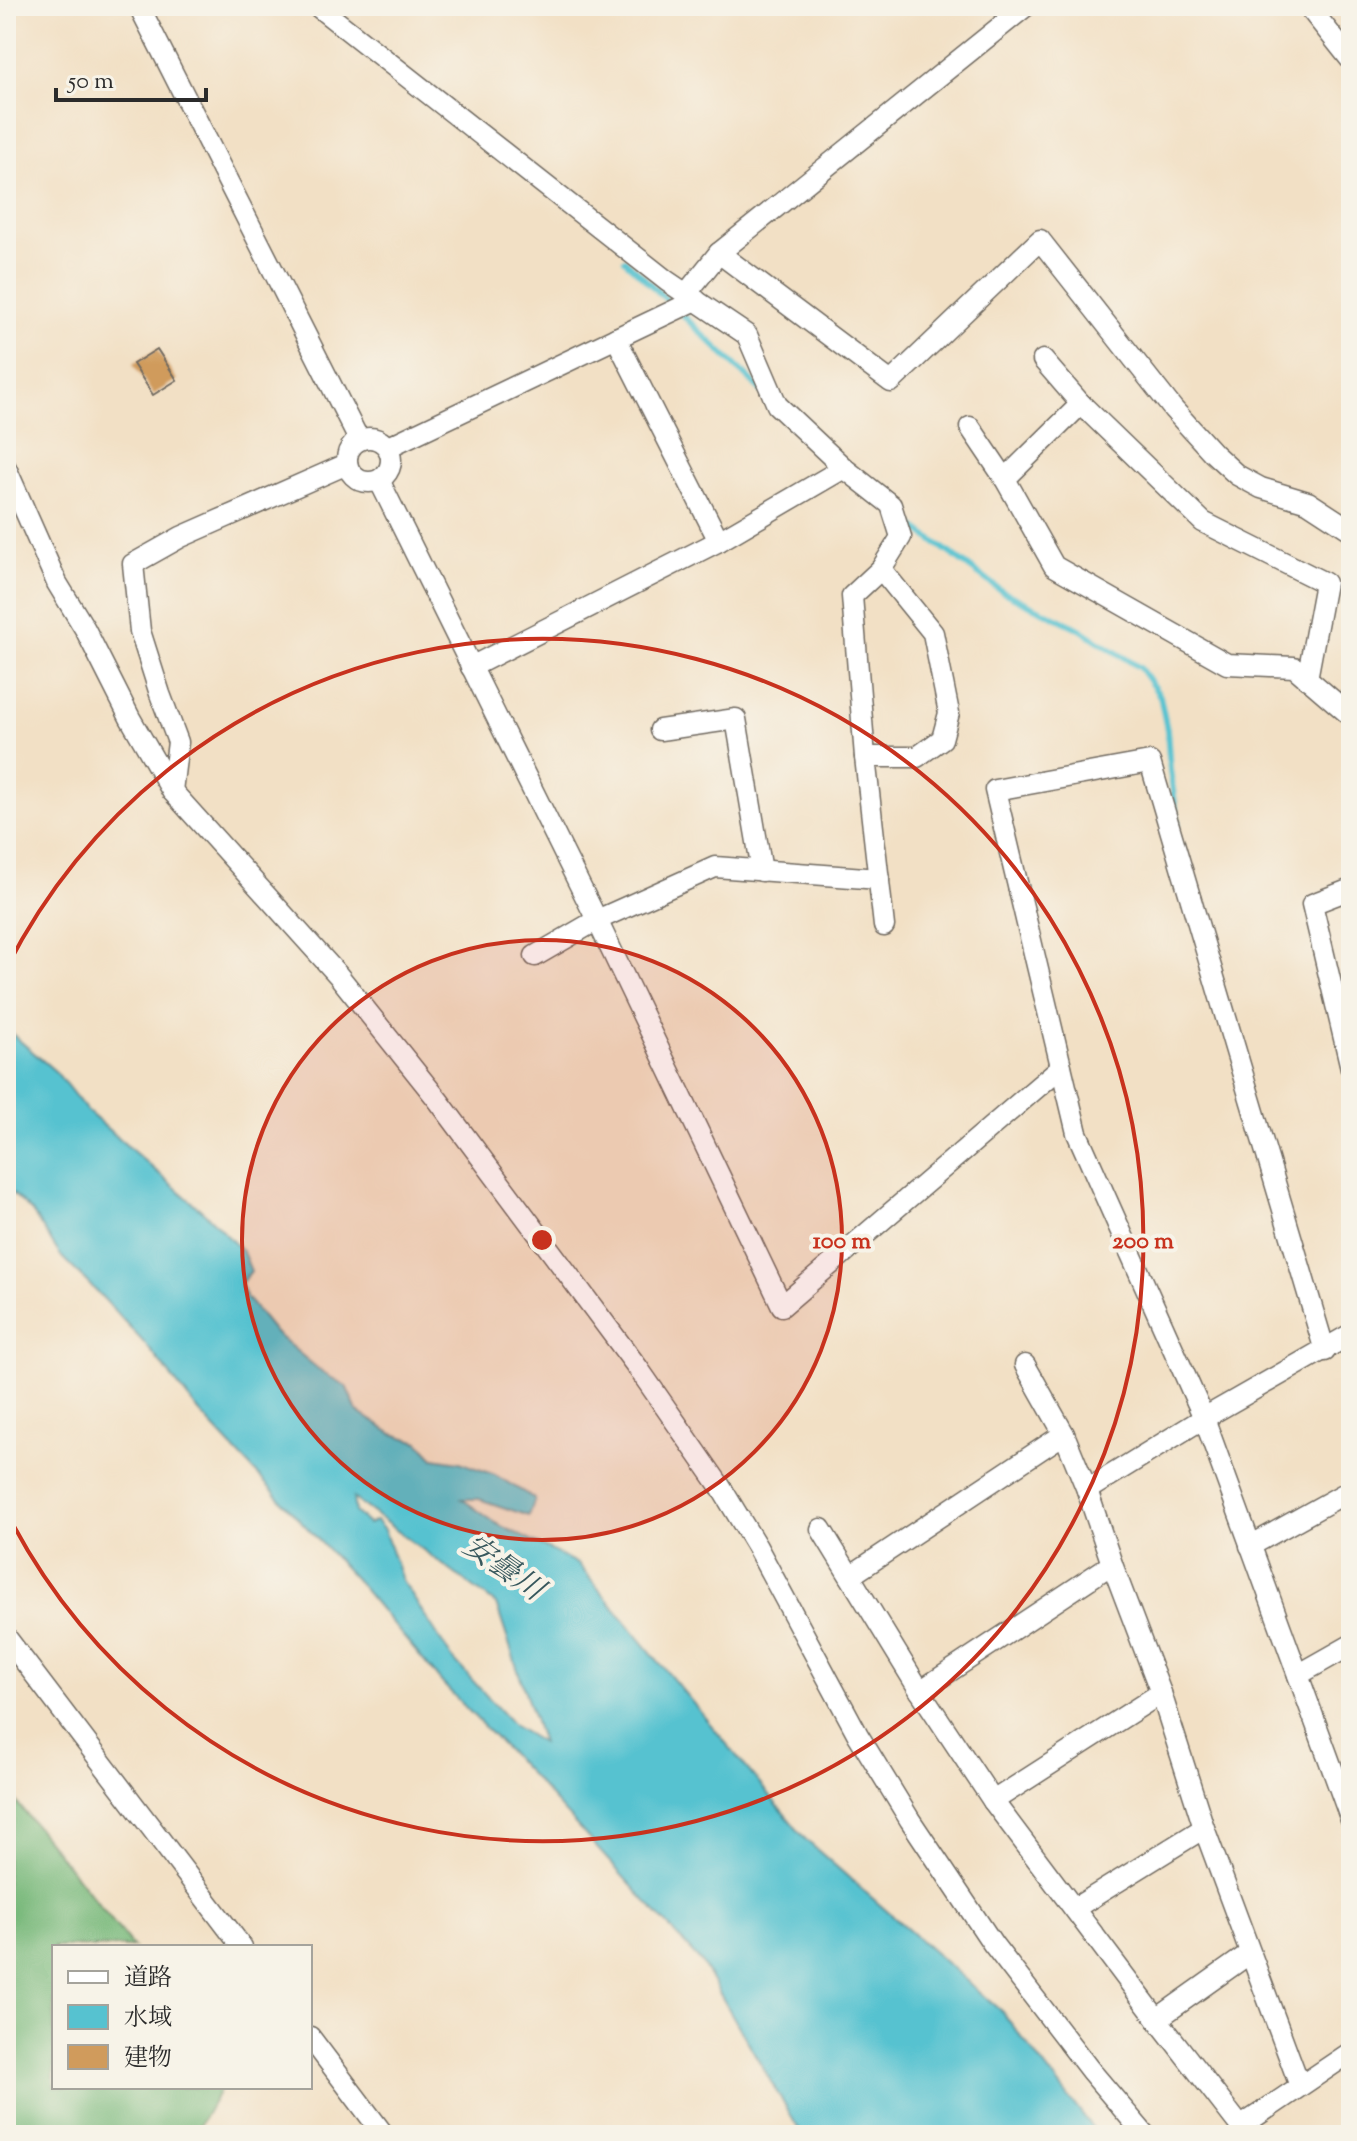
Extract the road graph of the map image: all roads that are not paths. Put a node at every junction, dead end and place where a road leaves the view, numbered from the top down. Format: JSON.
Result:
{"nodes":[{"id":1,"x":139,"y":6,"type":"edge"},
{"id":2,"x":317,"y":6,"type":"edge"},
{"id":3,"x":1026,"y":6,"type":"edge"},
{"id":4,"x":1308,"y":6,"type":"edge"},
{"id":5,"x":1351,"y":60,"type":"edge"},
{"id":6,"x":719,"y":253,"type":"junction"},
{"id":7,"x":691,"y":297,"type":"junction"},
{"id":8,"x":616,"y":338,"type":"junction"},
{"id":9,"x":1043,"y":360,"type":"dead end"},
{"id":10,"x":1081,"y":404,"type":"junction"},
{"id":11,"x":970,"y":427,"type":"dead end"},
{"id":12,"x":359,"y":440,"type":"junction"},
{"id":13,"x":388,"y":447,"type":"junction"},
{"id":14,"x":347,"y":464,"type":"junction"},
{"id":15,"x":6,"y":468,"type":"edge"},
{"id":16,"x":844,"y":468,"type":"junction"},
{"id":17,"x":1005,"y":479,"type":"junction"},
{"id":18,"x":379,"y":480,"type":"junction"},
{"id":19,"x":1351,"y":530,"type":"edge"},
{"id":20,"x":719,"y":541,"type":"junction"},
{"id":21,"x":881,"y":569,"type":"junction"},
{"id":22,"x":471,"y":667,"type":"junction"},
{"id":23,"x":1307,"y":679,"type":"junction"},
{"id":24,"x":1351,"y":716,"type":"edge"},
{"id":25,"x":660,"y":730,"type":"dead end"},
{"id":26,"x":865,"y":757,"type":"junction"},
{"id":27,"x":172,"y":791,"type":"junction"},
{"id":28,"x":762,"y":871,"type":"junction"},
{"id":29,"x":879,"y":879,"type":"junction"},
{"id":30,"x":1351,"y":889,"type":"edge"},
{"id":31,"x":597,"y":920,"type":"junction"},
{"id":32,"x":884,"y":926,"type":"dead end"},
{"id":33,"x":535,"y":956,"type":"dead end"},
{"id":34,"x":1061,"y":1067,"type":"junction"},
{"id":35,"x":1351,"y":1068,"type":"edge"},
{"id":36,"x":1351,"y":1334,"type":"edge"},
{"id":37,"x":1325,"y":1351,"type":"junction"},
{"id":38,"x":1025,"y":1365,"type":"dead end"},
{"id":39,"x":1204,"y":1418,"type":"junction"},
{"id":40,"x":1064,"y":1434,"type":"junction"},
{"id":41,"x":1087,"y":1490,"type":"junction"},
{"id":42,"x":1351,"y":1490,"type":"edge"},
{"id":43,"x":821,"y":1529,"type":"dead end"},
{"id":44,"x":1250,"y":1546,"type":"junction"},
{"id":45,"x":1112,"y":1564,"type":"junction"},
{"id":46,"x":850,"y":1576,"type":"junction"},
{"id":47,"x":6,"y":1637,"type":"edge"},
{"id":48,"x":1351,"y":1645,"type":"edge"},
{"id":49,"x":1298,"y":1675,"type":"junction"},
{"id":50,"x":920,"y":1691,"type":"junction"},
{"id":51,"x":1161,"y":1693,"type":"junction"},
{"id":52,"x":993,"y":1801,"type":"junction"},
{"id":53,"x":1349,"y":1808,"type":"edge"},
{"id":54,"x":1204,"y":1828,"type":"junction"},
{"id":55,"x":1075,"y":1908,"type":"junction"},
{"id":56,"x":240,"y":1945,"type":"edge"},
{"id":57,"x":1250,"y":1953,"type":"junction"},
{"id":58,"x":1157,"y":2019,"type":"junction"},
{"id":59,"x":312,"y":2040,"type":"edge"},
{"id":60,"x":1351,"y":2052,"type":"edge"},
{"id":61,"x":1300,"y":2086,"type":"junction"},
{"id":62,"x":1243,"y":2131,"type":"edge"},
{"id":63,"x":384,"y":2135,"type":"edge"},
{"id":64,"x":1145,"y":2135,"type":"edge"}],
"edges":[{"from":1,"to":12,"type":"street"},
{"from":2,"to":7,"type":"street"},
{"from":3,"to":6,"type":"street"},
{"from":4,"to":5,"type":"street"},
{"from":6,"to":7,"type":"street"},
{"from":6,"to":19,"type":"street"},
{"from":7,"to":8,"type":"street"},
{"from":7,"to":16,"type":"street"},
{"from":8,"to":13,"type":"street"},
{"from":8,"to":20,"type":"street"},
{"from":9,"to":10,"type":"street"},
{"from":10,"to":17,"type":"street"},
{"from":10,"to":23,"type":"street"},
{"from":11,"to":17,"type":"street"},
{"from":12,"to":13,"type":"street"},
{"from":12,"to":14,"type":"street"},
{"from":13,"to":18,"type":"street"},
{"from":14,"to":18,"type":"street"},
{"from":14,"to":27,"type":"street"},
{"from":15,"to":27,"type":"street"},
{"from":16,"to":20,"type":"street"},
{"from":16,"to":21,"type":"street"},
{"from":17,"to":23,"type":"street"},
{"from":18,"to":22,"type":"street"},
{"from":20,"to":22,"type":"street"},
{"from":21,"to":26,"type":"street"},
{"from":21,"to":26,"type":"street"},
{"from":22,"to":31,"type":"street"},
{"from":23,"to":24,"type":"street"},
{"from":25,"to":28,"type":"street"},
{"from":26,"to":29,"type":"street"},
{"from":27,"to":64,"type":"street"},
{"from":28,"to":29,"type":"street"},
{"from":28,"to":31,"type":"street"},
{"from":29,"to":32,"type":"street"},
{"from":30,"to":35,"type":"street"},
{"from":31,"to":33,"type":"street"},
{"from":31,"to":34,"type":"street"},
{"from":34,"to":37,"type":"street"},
{"from":34,"to":39,"type":"street"},
{"from":36,"to":37,"type":"street"},
{"from":37,"to":39,"type":"street"},
{"from":38,"to":40,"type":"street"},
{"from":39,"to":41,"type":"street"},
{"from":39,"to":44,"type":"street"},
{"from":40,"to":41,"type":"street"},
{"from":40,"to":46,"type":"street"},
{"from":41,"to":45,"type":"street"},
{"from":42,"to":44,"type":"street"},
{"from":43,"to":46,"type":"street"},
{"from":44,"to":49,"type":"street"},
{"from":45,"to":50,"type":"street"},
{"from":45,"to":51,"type":"street"},
{"from":46,"to":50,"type":"street"},
{"from":47,"to":56,"type":"street"},
{"from":48,"to":49,"type":"street"},
{"from":49,"to":53,"type":"street"},
{"from":50,"to":52,"type":"street"},
{"from":51,"to":52,"type":"street"},
{"from":51,"to":54,"type":"street"},
{"from":52,"to":55,"type":"street"},
{"from":54,"to":55,"type":"street"},
{"from":54,"to":57,"type":"street"},
{"from":55,"to":58,"type":"street"},
{"from":57,"to":58,"type":"street"},
{"from":57,"to":61,"type":"street"},
{"from":58,"to":62,"type":"street"},
{"from":59,"to":63,"type":"street"},
{"from":60,"to":61,"type":"street"},
{"from":61,"to":62,"type":"street"}]}
